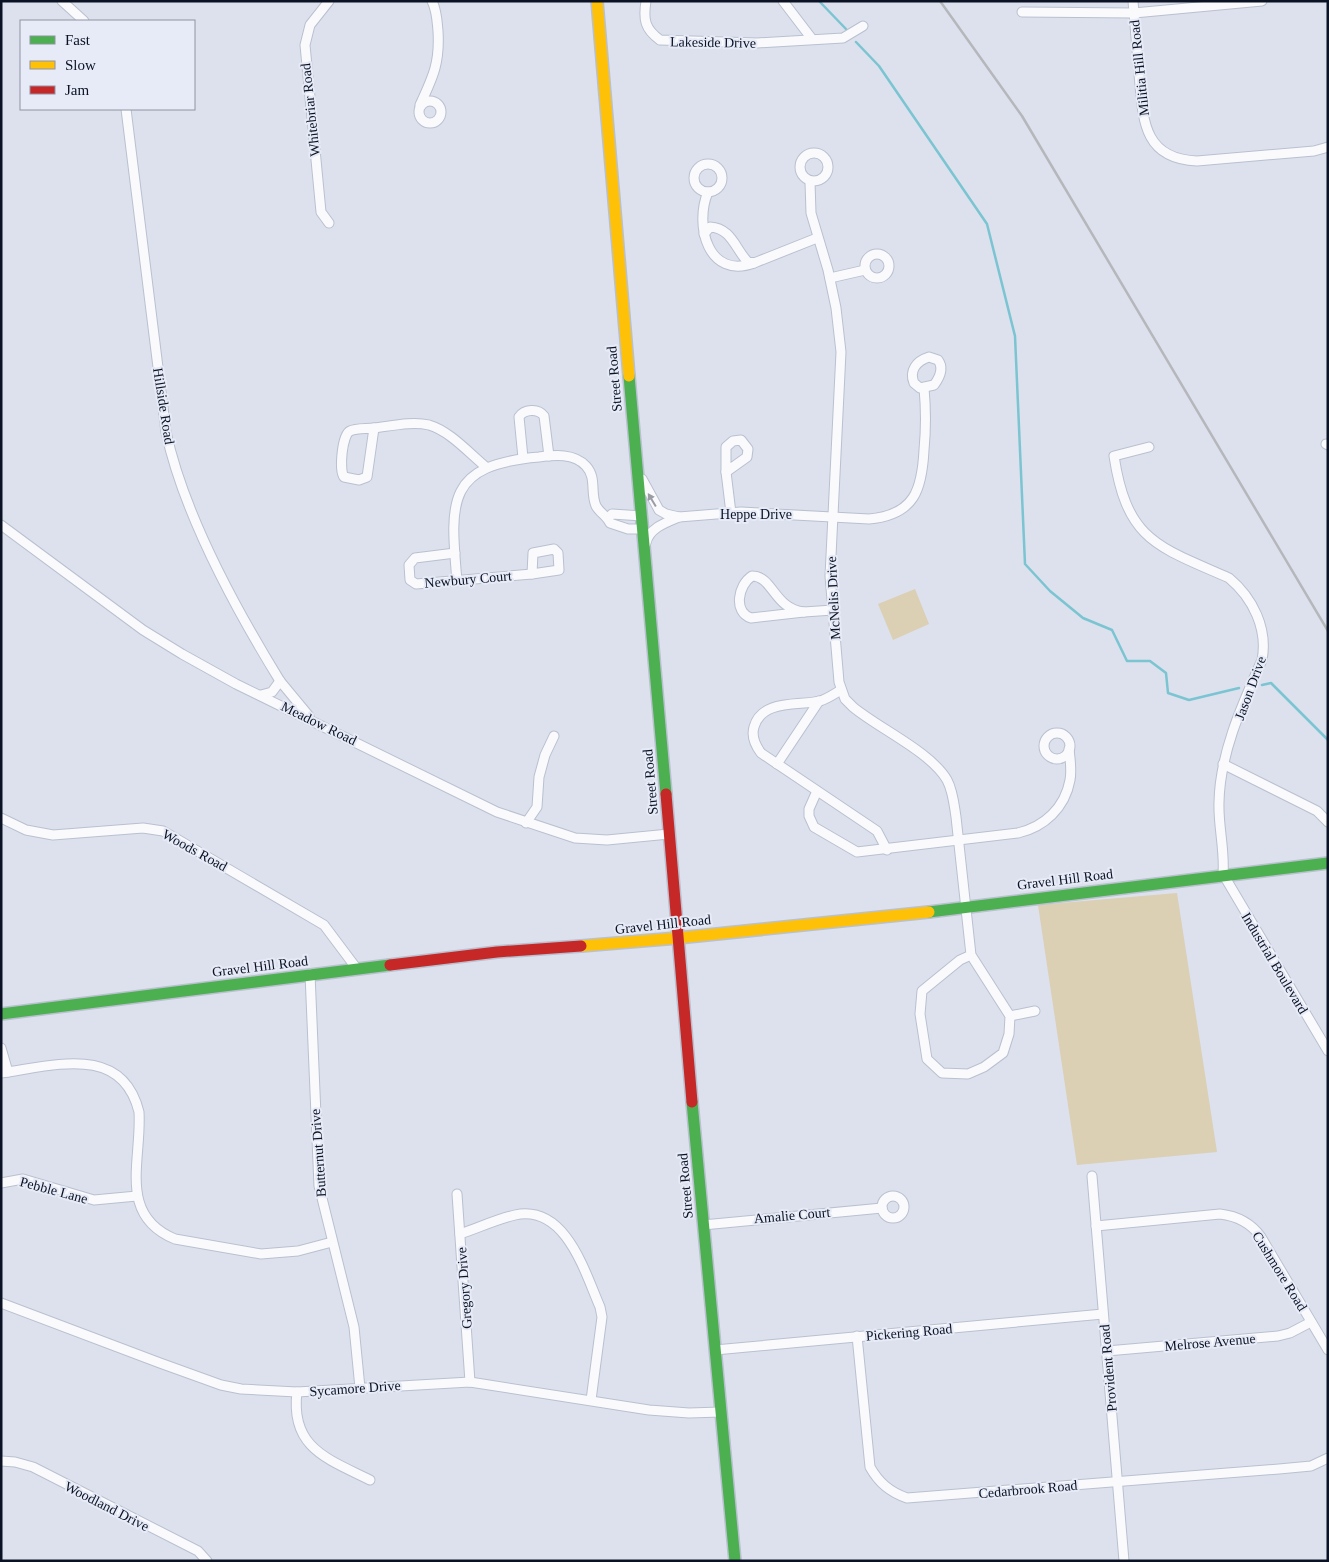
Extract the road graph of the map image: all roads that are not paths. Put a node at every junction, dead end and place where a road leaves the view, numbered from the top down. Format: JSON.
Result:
{"nodes":[{"id":1,"x":62,"y":1,"type":"edge"},
{"id":2,"x":329,"y":1,"type":"edge"},
{"id":3,"x":432,"y":1,"type":"edge"},
{"id":4,"x":597,"y":1,"type":"edge"},
{"id":5,"x":646,"y":1,"type":"edge"},
{"id":6,"x":783,"y":1,"type":"edge"},
{"id":7,"x":1133,"y":1,"type":"edge"},
{"id":8,"x":1262,"y":1,"type":"edge"},
{"id":9,"x":1022,"y":12,"type":"dead end"},
{"id":10,"x":1134,"y":14,"type":"junction"},
{"id":11,"x":83,"y":20,"type":"edge"},
{"id":12,"x":863,"y":26,"type":"dead end"},
{"id":13,"x":812,"y":39,"type":"junction"},
{"id":14,"x":420,"y":105,"type":"dead end"},
{"id":15,"x":126,"y":110,"type":"edge"},
{"id":16,"x":1328,"y":148,"type":"edge"},
{"id":17,"x":810,"y":182,"type":"dead end"},
{"id":18,"x":708,"y":192,"type":"dead end"},
{"id":19,"x":329,"y":223,"type":"dead end"},
{"id":20,"x":707,"y":231,"type":"junction"},
{"id":21,"x":817,"y":238,"type":"junction"},
{"id":22,"x":754,"y":263,"type":"junction"},
{"id":23,"x":865,"y":270,"type":"dead end"},
{"id":24,"x":830,"y":278,"type":"junction"},
{"id":25,"x":924,"y":388,"type":"dead end"},
{"id":26,"x":374,"y":428,"type":"junction"},
{"id":27,"x":1149,"y":448,"type":"dead end"},
{"id":28,"x":549,"y":456,"type":"junction"},
{"id":29,"x":523,"y":458,"type":"junction"},
{"id":30,"x":486,"y":467,"type":"junction"},
{"id":31,"x":637,"y":470,"type":"junction"},
{"id":32,"x":726,"y":472,"type":"dead end"},
{"id":33,"x":731,"y":513,"type":"junction"},
{"id":34,"x":832,"y":515,"type":"junction"},
{"id":35,"x":642,"y":516,"type":"junction"},
{"id":36,"x":680,"y":516,"type":"junction"},
{"id":37,"x":608,"y":518,"type":"junction"},
{"id":38,"x":1,"y":525,"type":"edge"},
{"id":39,"x":643,"y":529,"type":"junction"},
{"id":40,"x":644,"y":552,"type":"junction"},
{"id":41,"x":454,"y":553,"type":"junction"},
{"id":42,"x":532,"y":574,"type":"dead end"},
{"id":43,"x":457,"y":581,"type":"junction"},
{"id":44,"x":833,"y":610,"type":"junction"},
{"id":45,"x":804,"y":612,"type":"junction"},
{"id":46,"x":280,"y":681,"type":"junction"},
{"id":47,"x":841,"y":690,"type":"junction"},
{"id":48,"x":261,"y":695,"type":"junction"},
{"id":49,"x":819,"y":701,"type":"junction"},
{"id":50,"x":312,"y":720,"type":"junction"},
{"id":51,"x":554,"y":736,"type":"dead end"},
{"id":52,"x":1069,"y":749,"type":"dead end"},
{"id":53,"x":777,"y":764,"type":"junction"},
{"id":54,"x":1223,"y":764,"type":"junction"},
{"id":55,"x":817,"y":791,"type":"junction"},
{"id":56,"x":1,"y":818,"type":"edge"},
{"id":57,"x":1328,"y":822,"type":"edge"},
{"id":58,"x":526,"y":823,"type":"junction"},
{"id":59,"x":669,"y":834,"type":"junction"},
{"id":60,"x":959,"y":840,"type":"junction"},
{"id":61,"x":887,"y":850,"type":"junction"},
{"id":62,"x":1328,"y":863,"type":"edge"},
{"id":63,"x":1223,"y":874,"type":"junction"},
{"id":64,"x":965,"y":908,"type":"junction"},
{"id":65,"x":678,"y":938,"type":"junction"},
{"id":66,"x":971,"y":955,"type":"junction"},
{"id":67,"x":357,"y":968,"type":"junction"},
{"id":68,"x":310,"y":974,"type":"junction"},
{"id":69,"x":1035,"y":1010,"type":"dead end"},
{"id":70,"x":1,"y":1014,"type":"edge"},
{"id":71,"x":1010,"y":1016,"type":"junction"},
{"id":72,"x":1,"y":1048,"type":"edge"},
{"id":73,"x":1328,"y":1050,"type":"edge"},
{"id":74,"x":5,"y":1072,"type":"edge"},
{"id":75,"x":1092,"y":1176,"type":"dead end"},
{"id":76,"x":1,"y":1183,"type":"edge"},
{"id":77,"x":457,"y":1194,"type":"dead end"},
{"id":78,"x":137,"y":1196,"type":"junction"},
{"id":79,"x":882,"y":1208,"type":"dead end"},
{"id":80,"x":703,"y":1225,"type":"junction"},
{"id":81,"x":1096,"y":1226,"type":"junction"},
{"id":82,"x":460,"y":1234,"type":"junction"},
{"id":83,"x":332,"y":1242,"type":"junction"},
{"id":84,"x":1,"y":1303,"type":"edge"},
{"id":85,"x":1103,"y":1314,"type":"junction"},
{"id":86,"x":1311,"y":1322,"type":"junction"},
{"id":87,"x":856,"y":1336,"type":"junction"},
{"id":88,"x":715,"y":1350,"type":"junction"},
{"id":89,"x":1328,"y":1350,"type":"edge"},
{"id":90,"x":1106,"y":1351,"type":"junction"},
{"id":91,"x":470,"y":1382,"type":"junction"},
{"id":92,"x":360,"y":1388,"type":"junction"},
{"id":93,"x":298,"y":1392,"type":"junction"},
{"id":94,"x":591,"y":1400,"type":"junction"},
{"id":95,"x":721,"y":1412,"type":"junction"},
{"id":96,"x":1328,"y":1458,"type":"edge"},
{"id":97,"x":1,"y":1461,"type":"edge"},
{"id":98,"x":370,"y":1480,"type":"dead end"},
{"id":99,"x":1117,"y":1482,"type":"junction"},
{"id":100,"x":207,"y":1561,"type":"edge"},
{"id":101,"x":735,"y":1561,"type":"edge"},
{"id":102,"x":1124,"y":1561,"type":"edge"}],
"edges":[{"from":1,"to":11,"type":"street"},
{"from":2,"to":19,"type":"street","name":"Whitebriar Road"},
{"from":3,"to":14,"type":"street"},
{"from":4,"to":31,"type":"main road","name":"Street Road"},
{"from":5,"to":13,"type":"street","name":"Lakeside Drive"},
{"from":6,"to":13,"type":"street"},
{"from":7,"to":10,"type":"street"},
{"from":8,"to":10,"type":"street"},
{"from":9,"to":10,"type":"street","name":"Militia Hill Road"},
{"from":10,"to":16,"type":"street","name":"Militia Hill Road"},
{"from":12,"to":13,"type":"street","name":"Lakeside Drive"},
{"from":15,"to":46,"type":"street","name":"Hillside Road"},
{"from":17,"to":21,"type":"street","name":"McNelis Drive"},
{"from":18,"to":20,"type":"street"},
{"from":20,"to":22,"type":"street"},
{"from":20,"to":22,"type":"street"},
{"from":21,"to":22,"type":"street"},
{"from":21,"to":24,"type":"street","name":"McNelis Drive"},
{"from":23,"to":24,"type":"street"},
{"from":24,"to":34,"type":"street","name":"McNelis Drive"},
{"from":25,"to":34,"type":"street","name":"Heppe Drive"},
{"from":26,"to":26,"type":"street"},
{"from":26,"to":30,"type":"street"},
{"from":27,"to":54,"type":"street","name":"Jason Drive"},
{"from":28,"to":29,"type":"street"},
{"from":28,"to":29,"type":"street"},
{"from":28,"to":37,"type":"street"},
{"from":29,"to":30,"type":"street"},
{"from":30,"to":41,"type":"street"},
{"from":31,"to":35,"type":"main road","name":"Street Road"},
{"from":36,"to":31,"type":"street","name":"Heppe Drive","one_way":true},
{"from":32,"to":33,"type":"street"},
{"from":33,"to":34,"type":"street","name":"Heppe Drive"},
{"from":33,"to":36,"type":"street","name":"Heppe Drive"},
{"from":34,"to":44,"type":"street","name":"McNelis Drive"},
{"from":35,"to":37,"type":"street"},
{"from":35,"to":39,"type":"main road","name":"Street Road"},
{"from":36,"to":40,"type":"street","name":"Heppe Drive"},
{"from":37,"to":39,"type":"street"},
{"from":38,"to":48,"type":"street","name":"Meadow Road"},
{"from":39,"to":40,"type":"main road","name":"Street Road"},
{"from":40,"to":59,"type":"main road","name":"Street Road"},
{"from":41,"to":43,"type":"street"},
{"from":41,"to":43,"type":"street","name":"Newbury Court"},
{"from":42,"to":43,"type":"street","name":"Newbury Court"},
{"from":44,"to":45,"type":"street"},
{"from":44,"to":47,"type":"street","name":"McNelis Drive"},
{"from":45,"to":45,"type":"street"},
{"from":46,"to":48,"type":"street"},
{"from":46,"to":50,"type":"street","name":"Hillside Road"},
{"from":47,"to":49,"type":"street"},
{"from":47,"to":60,"type":"street"},
{"from":48,"to":50,"type":"street","name":"Meadow Road"},
{"from":49,"to":53,"type":"street"},
{"from":49,"to":53,"type":"street"},
{"from":50,"to":58,"type":"street","name":"Meadow Road"},
{"from":51,"to":58,"type":"street"},
{"from":52,"to":60,"type":"street"},
{"from":53,"to":55,"type":"street"},
{"from":54,"to":57,"type":"street"},
{"from":54,"to":63,"type":"street","name":"Jason Drive"},
{"from":55,"to":61,"type":"street"},
{"from":55,"to":61,"type":"street"},
{"from":56,"to":67,"type":"street","name":"Woods Road"},
{"from":58,"to":59,"type":"street","name":"Meadow Road"},
{"from":59,"to":65,"type":"main road","name":"Street Road"},
{"from":60,"to":61,"type":"street"},
{"from":60,"to":64,"type":"street"},
{"from":62,"to":63,"type":"main road","name":"Gravel Hill Road"},
{"from":63,"to":64,"type":"main road","name":"Gravel Hill Road"},
{"from":63,"to":73,"type":"street","name":"Industrial Boulevard"},
{"from":64,"to":65,"type":"main road","name":"Gravel Hill Road"},
{"from":64,"to":66,"type":"street"},
{"from":65,"to":67,"type":"main road","name":"Gravel Hill Road"},
{"from":65,"to":80,"type":"main road","name":"Street Road"},
{"from":66,"to":71,"type":"street"},
{"from":66,"to":71,"type":"street"},
{"from":67,"to":68,"type":"main road","name":"Gravel Hill Road"},
{"from":68,"to":70,"type":"main road","name":"Gravel Hill Road"},
{"from":68,"to":83,"type":"street","name":"Butternut Drive"},
{"from":69,"to":71,"type":"street"},
{"from":72,"to":74,"type":"street"},
{"from":74,"to":78,"type":"street"},
{"from":75,"to":81,"type":"street","name":"Provident Road"},
{"from":76,"to":78,"type":"street","name":"Pebble Lane"},
{"from":77,"to":82,"type":"street","name":"Gregory Drive"},
{"from":78,"to":83,"type":"street"},
{"from":79,"to":80,"type":"street","name":"Amalie Court"},
{"from":80,"to":88,"type":"main road","name":"Street Road"},
{"from":81,"to":85,"type":"street","name":"Provident Road"},
{"from":81,"to":86,"type":"street","name":"Cushmore Road"},
{"from":82,"to":91,"type":"street","name":"Gregory Drive"},
{"from":82,"to":94,"type":"street"},
{"from":83,"to":92,"type":"street","name":"Butternut Drive"},
{"from":84,"to":93,"type":"street","name":"Sycamore Drive"},
{"from":85,"to":87,"type":"street","name":"Pickering Road"},
{"from":85,"to":90,"type":"street","name":"Provident Road"},
{"from":86,"to":89,"type":"street","name":"Cushmore Road"},
{"from":86,"to":90,"type":"street","name":"Melrose Avenue"},
{"from":87,"to":88,"type":"street","name":"Pickering Road"},
{"from":87,"to":99,"type":"street","name":"Cedarbrook Road"},
{"from":88,"to":95,"type":"main road","name":"Street Road"},
{"from":90,"to":99,"type":"street","name":"Provident Road"},
{"from":91,"to":92,"type":"street","name":"Sycamore Drive"},
{"from":91,"to":94,"type":"street","name":"Sycamore Drive"},
{"from":92,"to":93,"type":"street","name":"Sycamore Drive"},
{"from":93,"to":98,"type":"street"},
{"from":94,"to":95,"type":"street","name":"Sycamore Drive"},
{"from":95,"to":101,"type":"main road","name":"Street Road"},
{"from":96,"to":99,"type":"street","name":"Cedarbrook Road"},
{"from":97,"to":100,"type":"street","name":"Woodland Drive"},
{"from":99,"to":102,"type":"street","name":"Provident Road"}]}
